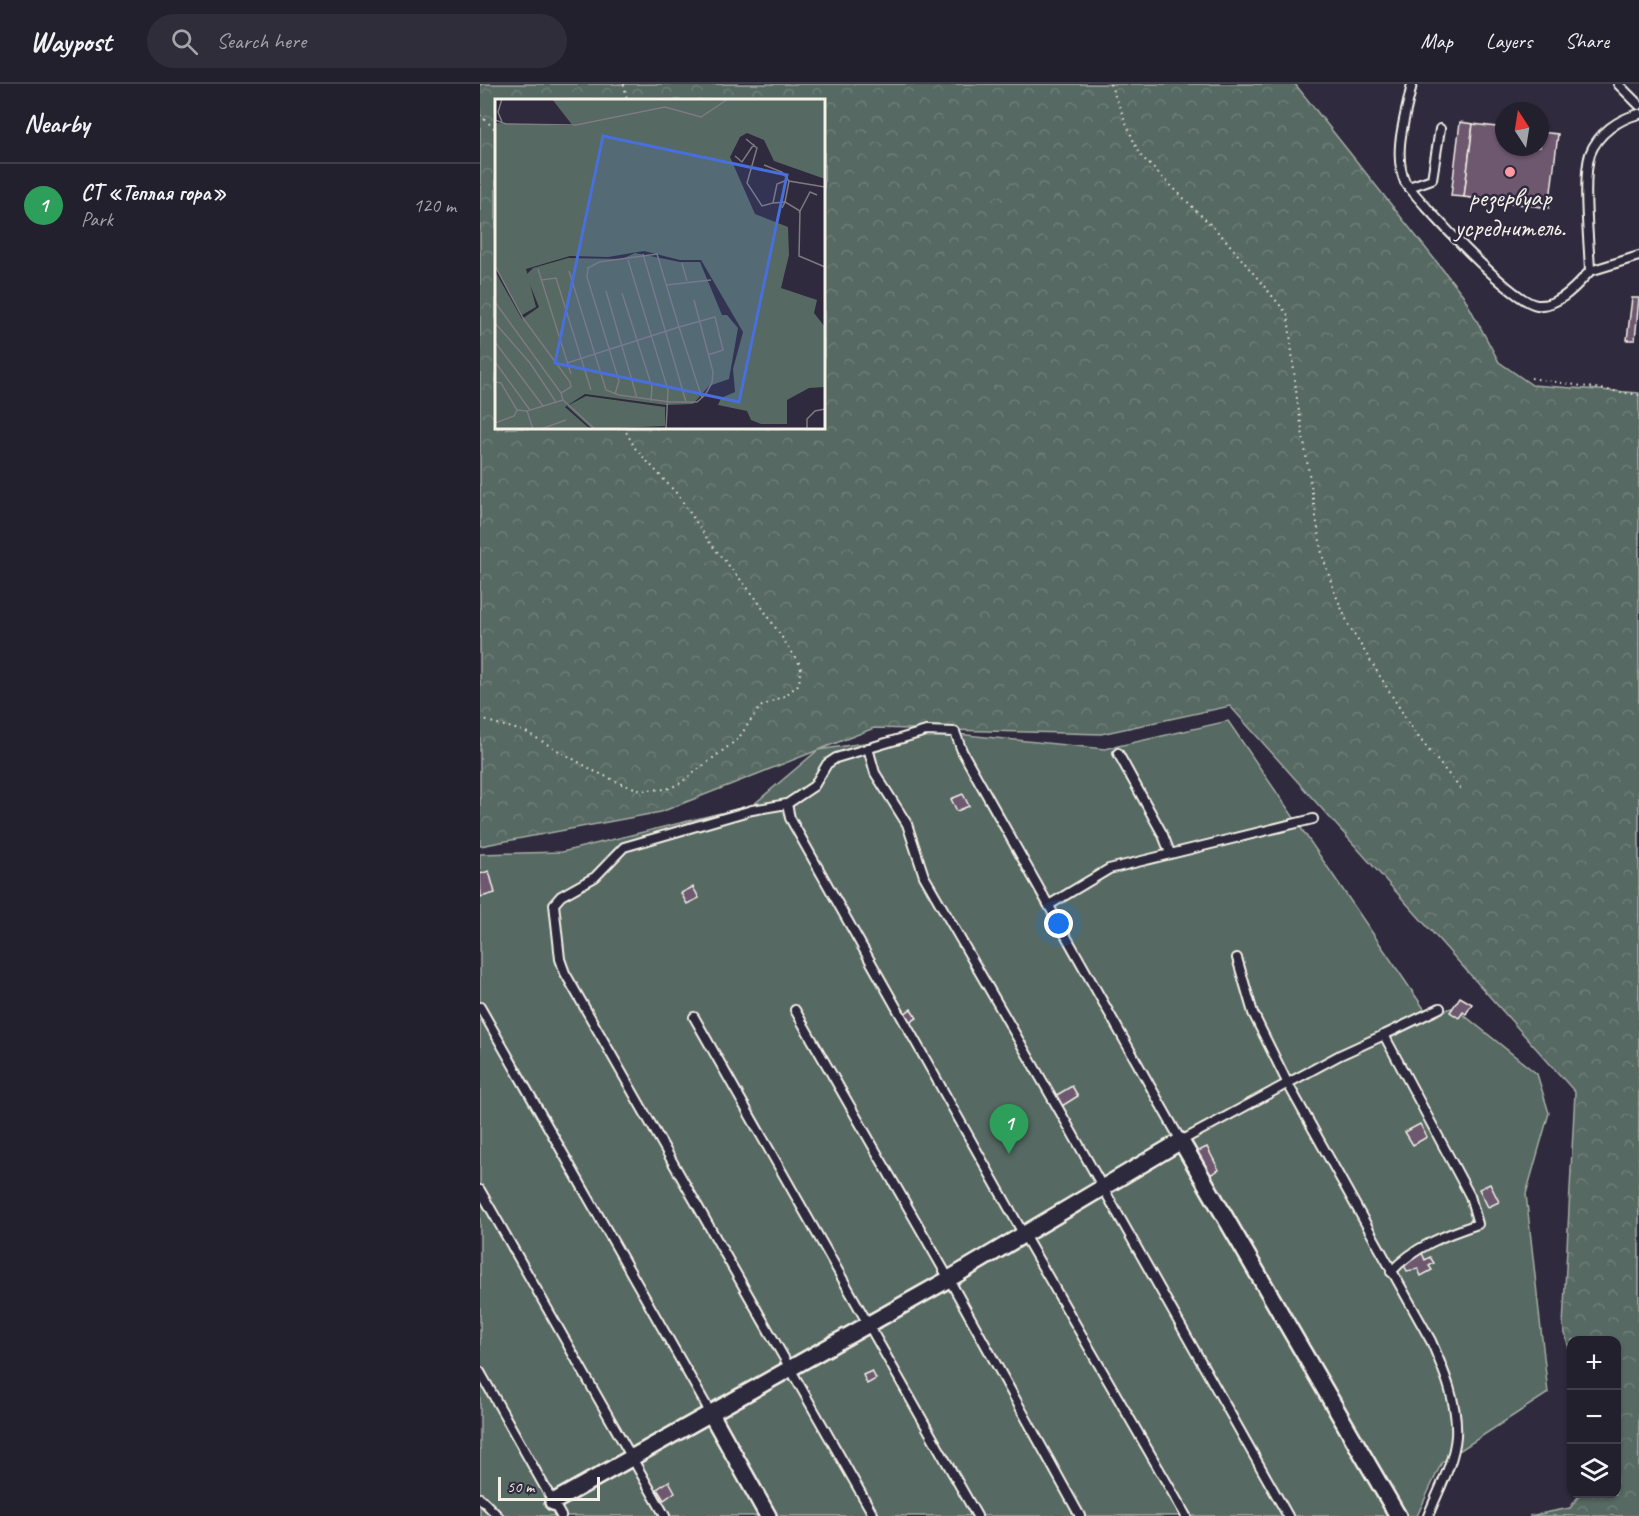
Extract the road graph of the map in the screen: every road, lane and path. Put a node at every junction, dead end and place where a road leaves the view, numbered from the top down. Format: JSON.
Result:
{"nodes":[{"id":1,"x":624,"y":84,"type":"edge"},
{"id":2,"x":1110,"y":84,"type":"edge"},
{"id":3,"x":1412,"y":84,"type":"edge"},
{"id":4,"x":1618,"y":84,"type":"edge"},
{"id":5,"x":627,"y":99,"type":"edge"},
{"id":6,"x":1639,"y":105,"type":"edge"},
{"id":7,"x":1639,"y":114,"type":"edge"},
{"id":8,"x":480,"y":115,"type":"edge"},
{"id":9,"x":495,"y":129,"type":"edge"},
{"id":10,"x":1440,"y":129,"type":"dead end"},
{"id":11,"x":1409,"y":187,"type":"junction"},
{"id":12,"x":1639,"y":256,"type":"edge"},
{"id":13,"x":1590,"y":271,"type":"junction"},
{"id":14,"x":1531,"y":378,"type":"dead end"},
{"id":15,"x":1639,"y":396,"type":"edge"},
{"id":16,"x":625,"y":429,"type":"edge"},
{"id":17,"x":480,"y":719,"type":"edge"},
{"id":18,"x":868,"y":748,"type":"junction"},
{"id":19,"x":1118,"y":753,"type":"dead end"},
{"id":20,"x":1463,"y":792,"type":"dead end"},
{"id":21,"x":787,"y":804,"type":"junction"},
{"id":22,"x":1313,"y":819,"type":"dead end"},
{"id":23,"x":1170,"y":853,"type":"junction"},
{"id":24,"x":1048,"y":905,"type":"junction"},
{"id":25,"x":1237,"y":958,"type":"dead end"},
{"id":26,"x":480,"y":1006,"type":"edge"},
{"id":27,"x":1440,"y":1008,"type":"dead end"},
{"id":28,"x":795,"y":1010,"type":"dead end"},
{"id":29,"x":694,"y":1017,"type":"dead end"},
{"id":30,"x":1384,"y":1035,"type":"junction"},
{"id":31,"x":1288,"y":1084,"type":"junction"},
{"id":32,"x":1181,"y":1141,"type":"junction"},
{"id":33,"x":1102,"y":1188,"type":"junction"},
{"id":34,"x":480,"y":1190,"type":"edge"},
{"id":35,"x":1023,"y":1235,"type":"junction"},
{"id":36,"x":1391,"y":1272,"type":"junction"},
{"id":37,"x":949,"y":1279,"type":"junction"},
{"id":38,"x":869,"y":1324,"type":"junction"},
{"id":39,"x":790,"y":1367,"type":"junction"},
{"id":40,"x":480,"y":1372,"type":"edge"},
{"id":41,"x":710,"y":1412,"type":"junction"},
{"id":42,"x":631,"y":1457,"type":"junction"},
{"id":43,"x":480,"y":1498,"type":"edge"},
{"id":44,"x":553,"y":1502,"type":"junction"},
{"id":45,"x":498,"y":1516,"type":"edge"},
{"id":46,"x":561,"y":1516,"type":"edge"},
{"id":47,"x":665,"y":1516,"type":"edge"},
{"id":48,"x":768,"y":1516,"type":"edge"},
{"id":49,"x":874,"y":1516,"type":"edge"},
{"id":50,"x":977,"y":1516,"type":"edge"},
{"id":51,"x":1080,"y":1516,"type":"edge"},
{"id":52,"x":1186,"y":1516,"type":"edge"},
{"id":53,"x":1288,"y":1516,"type":"edge"},
{"id":54,"x":1398,"y":1516,"type":"edge"},
{"id":55,"x":1428,"y":1516,"type":"edge"}],
"edges":[{"from":1,"to":5,"type":"path"},
{"from":2,"to":20,"type":"path"},
{"from":3,"to":11,"type":"lane"},
{"from":4,"to":6,"type":"lane"},
{"from":7,"to":13,"type":"lane"},
{"from":8,"to":9,"type":"path"},
{"from":10,"to":11,"type":"lane"},
{"from":11,"to":13,"type":"lane"},
{"from":12,"to":13,"type":"lane"},
{"from":14,"to":15,"type":"path"},
{"from":16,"to":17,"type":"path"},
{"from":18,"to":21,"type":"lane"},
{"from":18,"to":24,"type":"lane"},
{"from":18,"to":33,"type":"lane"},
{"from":19,"to":23,"type":"lane"},
{"from":21,"to":35,"type":"lane"},
{"from":21,"to":39,"type":"lane"},
{"from":22,"to":23,"type":"lane"},
{"from":23,"to":24,"type":"lane"},
{"from":24,"to":32,"type":"lane"},
{"from":25,"to":31,"type":"lane"},
{"from":26,"to":41,"type":"lane"},
{"from":27,"to":30,"type":"lane"},
{"from":28,"to":37,"type":"lane"},
{"from":29,"to":38,"type":"lane"},
{"from":30,"to":31,"type":"lane"},
{"from":30,"to":36,"type":"lane"},
{"from":31,"to":32,"type":"lane"},
{"from":31,"to":36,"type":"lane"},
{"from":32,"to":33,"type":"street"},
{"from":32,"to":54,"type":"street"},
{"from":33,"to":35,"type":"street"},
{"from":33,"to":53,"type":"lane"},
{"from":34,"to":42,"type":"lane"},
{"from":35,"to":37,"type":"street"},
{"from":35,"to":52,"type":"lane"},
{"from":36,"to":55,"type":"lane"},
{"from":37,"to":38,"type":"street"},
{"from":37,"to":51,"type":"lane"},
{"from":38,"to":39,"type":"street"},
{"from":38,"to":50,"type":"lane"},
{"from":39,"to":41,"type":"street"},
{"from":39,"to":49,"type":"lane"},
{"from":40,"to":44,"type":"lane"},
{"from":41,"to":42,"type":"street"},
{"from":41,"to":48,"type":"street"},
{"from":42,"to":44,"type":"street"},
{"from":42,"to":47,"type":"lane"},
{"from":43,"to":45,"type":"lane"},
{"from":44,"to":46,"type":"lane"}]}
